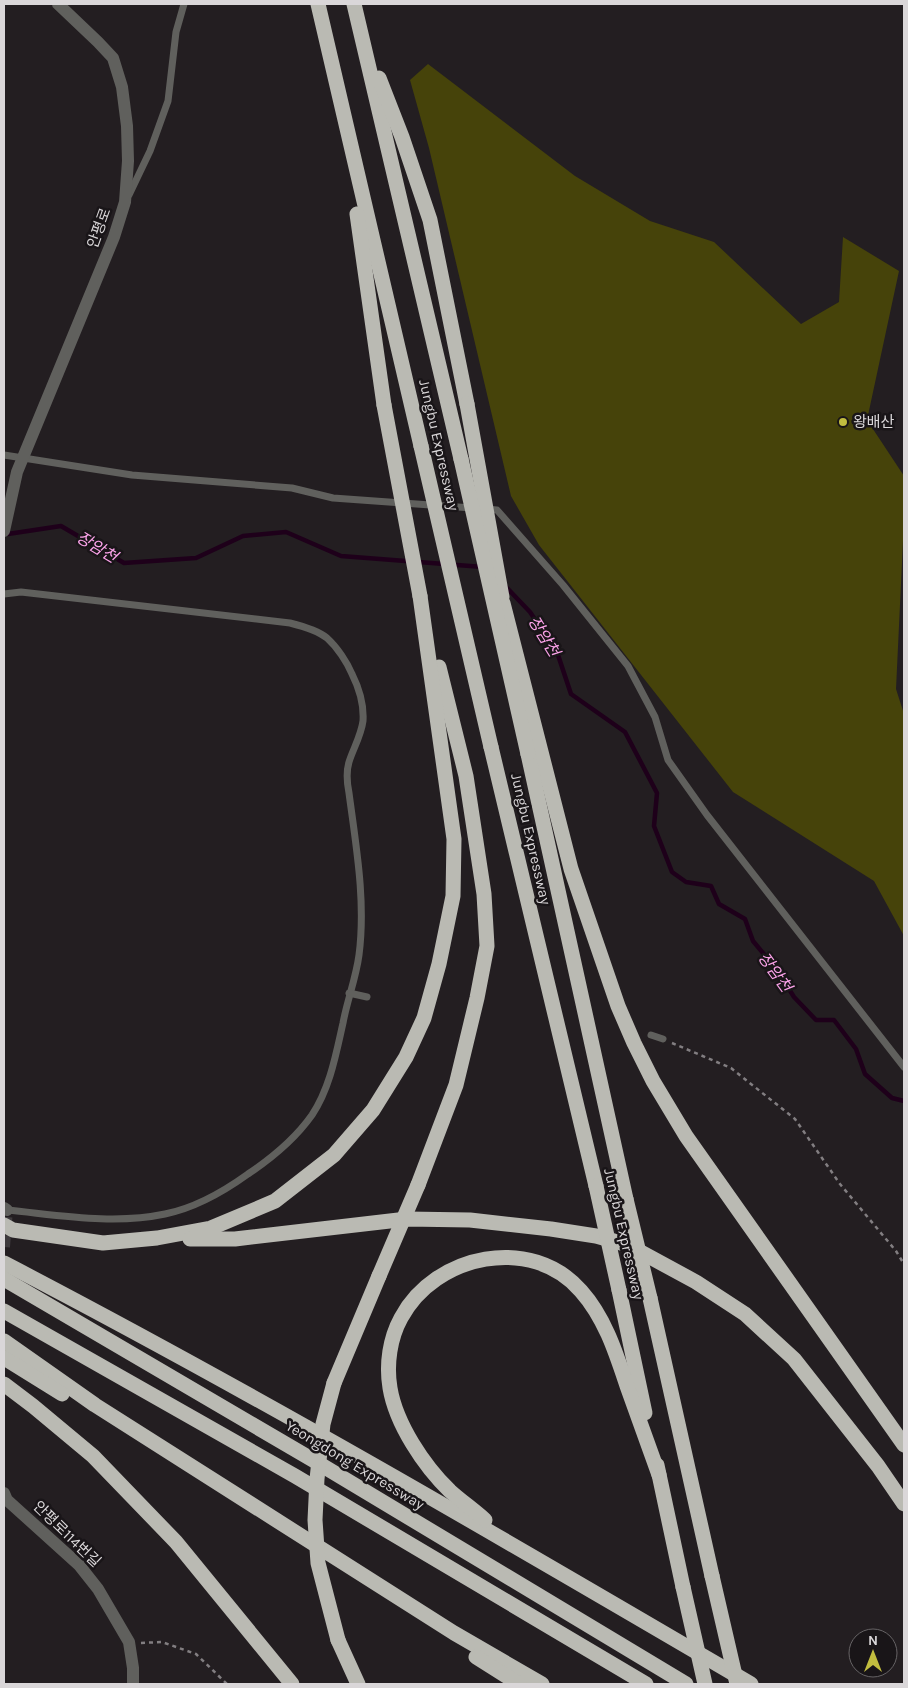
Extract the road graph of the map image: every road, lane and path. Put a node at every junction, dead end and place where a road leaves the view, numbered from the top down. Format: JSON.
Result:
{"nodes":[{"id":1,"x":58,"y":4,"type":"edge"},
{"id":2,"x":184,"y":4,"type":"edge"},
{"id":3,"x":318,"y":4,"type":"edge"},
{"id":4,"x":354,"y":4,"type":"edge"},
{"id":5,"x":360,"y":28,"type":"junction"},
{"id":6,"x":125,"y":202,"type":"junction"},
{"id":7,"x":4,"y":455,"type":"edge"},
{"id":8,"x":22,"y":458,"type":"junction"},
{"id":9,"x":4,"y":531,"type":"edge"},
{"id":10,"x":4,"y":594,"type":"edge"},
{"id":11,"x":420,"y":596,"type":"junction"},
{"id":12,"x":350,"y":993,"type":"junction"},
{"id":13,"x":367,"y":997,"type":"dead end"},
{"id":14,"x":650,"y":1035,"type":"dead end"},
{"id":15,"x":663,"y":1039,"type":"joint"},
{"id":16,"x":904,"y":1067,"type":"edge"},
{"id":17,"x":6,"y":1209,"type":"edge"},
{"id":18,"x":4,"y":1225,"type":"edge"},
{"id":19,"x":136,"y":1240,"type":"junction"},
{"id":20,"x":4,"y":1263,"type":"edge"},
{"id":21,"x":904,"y":1264,"type":"edge"},
{"id":22,"x":4,"y":1279,"type":"edge"},
{"id":23,"x":4,"y":1311,"type":"edge"},
{"id":24,"x":4,"y":1341,"type":"edge"},
{"id":25,"x":4,"y":1358,"type":"edge"},
{"id":26,"x":4,"y":1384,"type":"edge"},
{"id":27,"x":904,"y":1445,"type":"edge"},
{"id":28,"x":659,"y":1475,"type":"junction"},
{"id":29,"x":4,"y":1493,"type":"edge"},
{"id":30,"x":904,"y":1504,"type":"edge"},
{"id":31,"x":521,"y":1550,"type":"junction"},
{"id":32,"x":131,"y":1652,"type":"junction"},
{"id":33,"x":133,"y":1684,"type":"edge"},
{"id":34,"x":227,"y":1684,"type":"edge"},
{"id":35,"x":292,"y":1684,"type":"edge"},
{"id":36,"x":358,"y":1684,"type":"edge"},
{"id":37,"x":519,"y":1684,"type":"edge"},
{"id":38,"x":542,"y":1684,"type":"edge"},
{"id":39,"x":646,"y":1684,"type":"edge"},
{"id":40,"x":686,"y":1684,"type":"edge"},
{"id":41,"x":705,"y":1684,"type":"edge"},
{"id":42,"x":737,"y":1684,"type":"edge"},
{"id":43,"x":751,"y":1684,"type":"edge"}],
"edges":[{"from":1,"to":6,"type":"street","name":"안평로"},
{"from":2,"to":6,"type":"lane"},
{"from":3,"to":11,"type":"highway","bridge":true},
{"from":3,"to":28,"type":"highway","name":"Jungbu Expressway","bridge":true},
{"from":4,"to":5,"type":"highway","name":"Jungbu Expressway"},
{"from":5,"to":27,"type":"highway","bridge":true},
{"from":5,"to":42,"type":"highway","name":"Jungbu Expressway","bridge":true},
{"from":6,"to":8,"type":"street","name":"안평로"},
{"from":7,"to":8,"type":"lane"},
{"from":8,"to":9,"type":"street","name":"안평로"},
{"from":8,"to":16,"type":"lane"},
{"from":10,"to":12,"type":"lane"},
{"from":11,"to":19,"type":"highway"},
{"from":11,"to":36,"type":"highway","bridge":true},
{"from":12,"to":13,"type":"lane"},
{"from":12,"to":17,"type":"lane"},
{"from":14,"to":15,"type":"lane"},
{"from":15,"to":21,"type":"path"},
{"from":18,"to":19,"type":"highway"},
{"from":19,"to":30,"type":"highway"},
{"from":20,"to":31,"type":"highway"},
{"from":22,"to":40,"type":"highway","name":"Yeongdong Expressway"},
{"from":23,"to":39,"type":"highway"},
{"from":24,"to":38,"type":"highway"},
{"from":25,"to":37,"type":"highway"},
{"from":26,"to":35,"type":"highway"},
{"from":28,"to":31,"type":"highway"},
{"from":28,"to":41,"type":"highway","name":"Jungbu Expressway","bridge":true},
{"from":29,"to":32,"type":"street","name":"안평로114번길"},
{"from":31,"to":43,"type":"highway"},
{"from":32,"to":33,"type":"street","name":"안평로114번길"},
{"from":32,"to":34,"type":"path"}]}
